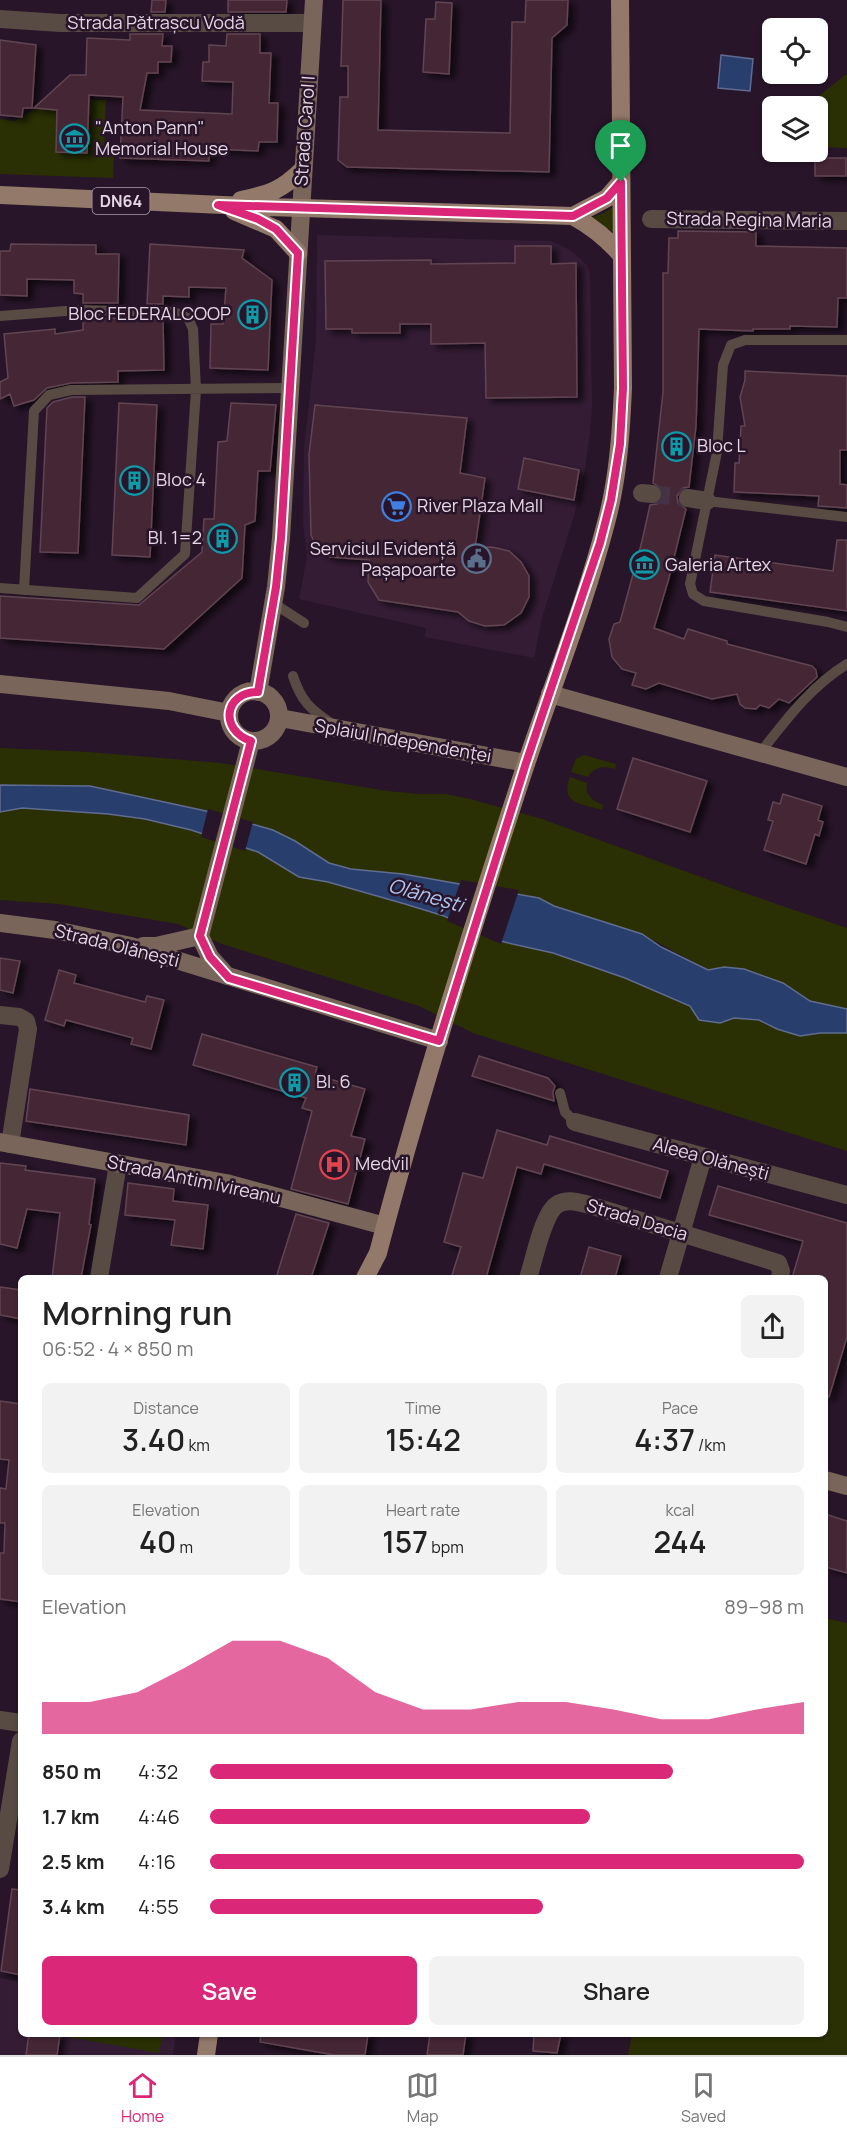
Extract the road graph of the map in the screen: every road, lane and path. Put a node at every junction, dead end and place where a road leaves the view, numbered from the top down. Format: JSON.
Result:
{"nodes":[{"id":1,"x":314,"y":0,"type":"edge"},
{"id":2,"x":620,"y":0,"type":"edge"},
{"id":3,"x":0,"y":19,"type":"edge"},
{"id":4,"x":312,"y":23,"type":"junction"},
{"id":5,"x":303,"y":169,"type":"junction"},
{"id":6,"x":621,"y":182,"type":"junction"},
{"id":7,"x":0,"y":195,"type":"edge"},
{"id":8,"x":218,"y":205,"type":"junction"},
{"id":9,"x":300,"y":208,"type":"junction"},
{"id":10,"x":573,"y":216,"type":"junction"},
{"id":11,"x":651,"y":219,"type":"dead end"},
{"id":12,"x":847,"y":221,"type":"edge"},
{"id":13,"x":298,"y":253,"type":"junction"},
{"id":14,"x":622,"y":256,"type":"junction"},
{"id":15,"x":0,"y":316,"type":"edge"},
{"id":16,"x":847,"y":340,"type":"edge"},
{"id":17,"x":291,"y":388,"type":"junction"},
{"id":18,"x":196,"y":390,"type":"junction"},
{"id":19,"x":688,"y":498,"type":"tunnel mouth"},
{"id":20,"x":707,"y":501,"type":"junction"},
{"id":21,"x":847,"y":517,"type":"edge"},
{"id":22,"x":0,"y":588,"type":"edge"},
{"id":23,"x":24,"y":590,"type":"junction"},
{"id":24,"x":273,"y":603,"type":"junction"},
{"id":25,"x":304,"y":623,"type":"dead end"},
{"id":26,"x":847,"y":627,"type":"edge"},
{"id":27,"x":847,"y":664,"type":"edge"},
{"id":28,"x":292,"y":676,"type":"dead end"},
{"id":29,"x":0,"y":684,"type":"edge"},
{"id":30,"x":258,"y":692,"type":"junction"},
{"id":31,"x":550,"y":694,"type":"junction"},
{"id":32,"x":229,"y":713,"type":"junction"},
{"id":33,"x":280,"y":718,"type":"junction"},
{"id":34,"x":339,"y":729,"type":"junction"},
{"id":35,"x":251,"y":741,"type":"junction"},
{"id":36,"x":760,"y":753,"type":"junction"},
{"id":37,"x":526,"y":763,"type":"junction"},
{"id":38,"x":847,"y":777,"type":"edge"},
{"id":39,"x":0,"y":923,"type":"edge"},
{"id":40,"x":200,"y":936,"type":"junction"},
{"id":41,"x":131,"y":946,"type":"junction"},
{"id":42,"x":229,"y":978,"type":"junction"},
{"id":43,"x":0,"y":1015,"type":"edge"},
{"id":44,"x":439,"y":1041,"type":"junction"},
{"id":45,"x":560,"y":1093,"type":"dead end"},
{"id":46,"x":575,"y":1122,"type":"joint"},
{"id":47,"x":5,"y":1143,"type":"edge"},
{"id":48,"x":703,"y":1157,"type":"junction"},
{"id":49,"x":118,"y":1164,"type":"junction"},
{"id":50,"x":847,"y":1195,"type":"edge"},
{"id":51,"x":385,"y":1226,"type":"junction"},
{"id":52,"x":681,"y":1233,"type":"junction"},
{"id":53,"x":100,"y":1275,"type":"edge"},
{"id":54,"x":375,"y":1275,"type":"edge"},
{"id":55,"x":529,"y":1275,"type":"edge"},
{"id":56,"x":669,"y":1275,"type":"edge"},
{"id":57,"x":780,"y":1275,"type":"edge"},
{"id":58,"x":828,"y":1481,"type":"edge"},
{"id":59,"x":847,"y":1486,"type":"edge"},
{"id":60,"x":0,"y":1720,"type":"edge"},
{"id":61,"x":18,"y":1723,"type":"edge"},
{"id":62,"x":18,"y":1759,"type":"edge"},
{"id":63,"x":0,"y":1869,"type":"edge"},
{"id":64,"x":209,"y":2037,"type":"edge"},
{"id":65,"x":206,"y":2055,"type":"edge"}],
"edges":[{"from":1,"to":4,"type":"street","name":"Strada Carol I"},
{"from":2,"to":6,"type":"main road"},
{"from":3,"to":4,"type":"street","name":"Strada Pătrașcu Vodă"},
{"from":4,"to":5,"type":"street","name":"Strada Carol I"},
{"from":5,"to":8,"type":"main road"},
{"from":5,"to":9,"type":"street","name":"Strada Carol I"},
{"from":6,"to":10,"type":"main road","number":"DN64"},
{"from":6,"to":14,"type":"main road"},
{"from":7,"to":8,"type":"main road","number":"DN64"},
{"from":8,"to":9,"type":"main road","number":"DN64"},
{"from":8,"to":13,"type":"main road"},
{"from":9,"to":10,"type":"main road","number":"DN64"},
{"from":9,"to":13,"type":"street","name":"Strada Carol I"},
{"from":10,"to":14,"type":"main road","number":"DN64"},
{"from":11,"to":12,"type":"street","name":"Strada Regina Maria"},
{"from":13,"to":17,"type":"street","name":"Strada Carol I"},
{"from":14,"to":31,"type":"main road"},
{"from":15,"to":18,"type":"lane"},
{"from":16,"to":20,"type":"lane"},
{"from":17,"to":18,"type":"lane"},
{"from":17,"to":24,"type":"street","name":"Strada Carol I"},
{"from":18,"to":23,"type":"lane"},
{"from":18,"to":23,"type":"lane"},
{"from":19,"to":20,"type":"street"},
{"from":20,"to":21,"type":"lane"},
{"from":20,"to":26,"type":"lane"},
{"from":22,"to":23,"type":"lane"},
{"from":24,"to":25,"type":"lane"},
{"from":24,"to":30,"type":"street","name":"Strada Carol I"},
{"from":27,"to":36,"type":"lane"},
{"from":28,"to":34,"type":"lane"},
{"from":29,"to":32,"type":"street"},
{"from":30,"to":32,"type":"street"},
{"from":30,"to":33,"type":"street"},
{"from":31,"to":36,"type":"street"},
{"from":31,"to":37,"type":"main road"},
{"from":32,"to":35,"type":"street"},
{"from":33,"to":34,"type":"street","name":"Splaiul Independenței"},
{"from":33,"to":35,"type":"street"},
{"from":34,"to":37,"type":"street","name":"Splaiul Independenței"},
{"from":35,"to":40,"type":"street"},
{"from":36,"to":38,"type":"street"},
{"from":37,"to":44,"type":"main road"},
{"from":39,"to":41,"type":"street","name":"Strada Olănești"},
{"from":40,"to":41,"type":"street"},
{"from":40,"to":42,"type":"street"},
{"from":41,"to":42,"type":"street","name":"Strada Olănești"},
{"from":42,"to":44,"type":"street","name":"Strada Olănești"},
{"from":43,"to":47,"type":"street"},
{"from":44,"to":51,"type":"main road"},
{"from":45,"to":46,"type":"lane"},
{"from":46,"to":48,"type":"street","name":"Aleea Olănești"},
{"from":47,"to":49,"type":"street","name":"Strada Antim Ivireanu"},
{"from":48,"to":50,"type":"street","name":"Aleea Olănești"},
{"from":48,"to":52,"type":"street"},
{"from":49,"to":51,"type":"street","name":"Strada Antim Ivireanu"},
{"from":49,"to":53,"type":"street"},
{"from":51,"to":54,"type":"main road"},
{"from":52,"to":55,"type":"street","name":"Strada Dacia"},
{"from":52,"to":56,"type":"street"},
{"from":52,"to":57,"type":"street","name":"Strada Dacia"},
{"from":58,"to":59,"type":"street"},
{"from":60,"to":61,"type":"street"},
{"from":62,"to":63,"type":"street"},
{"from":64,"to":65,"type":"main road"}]}
